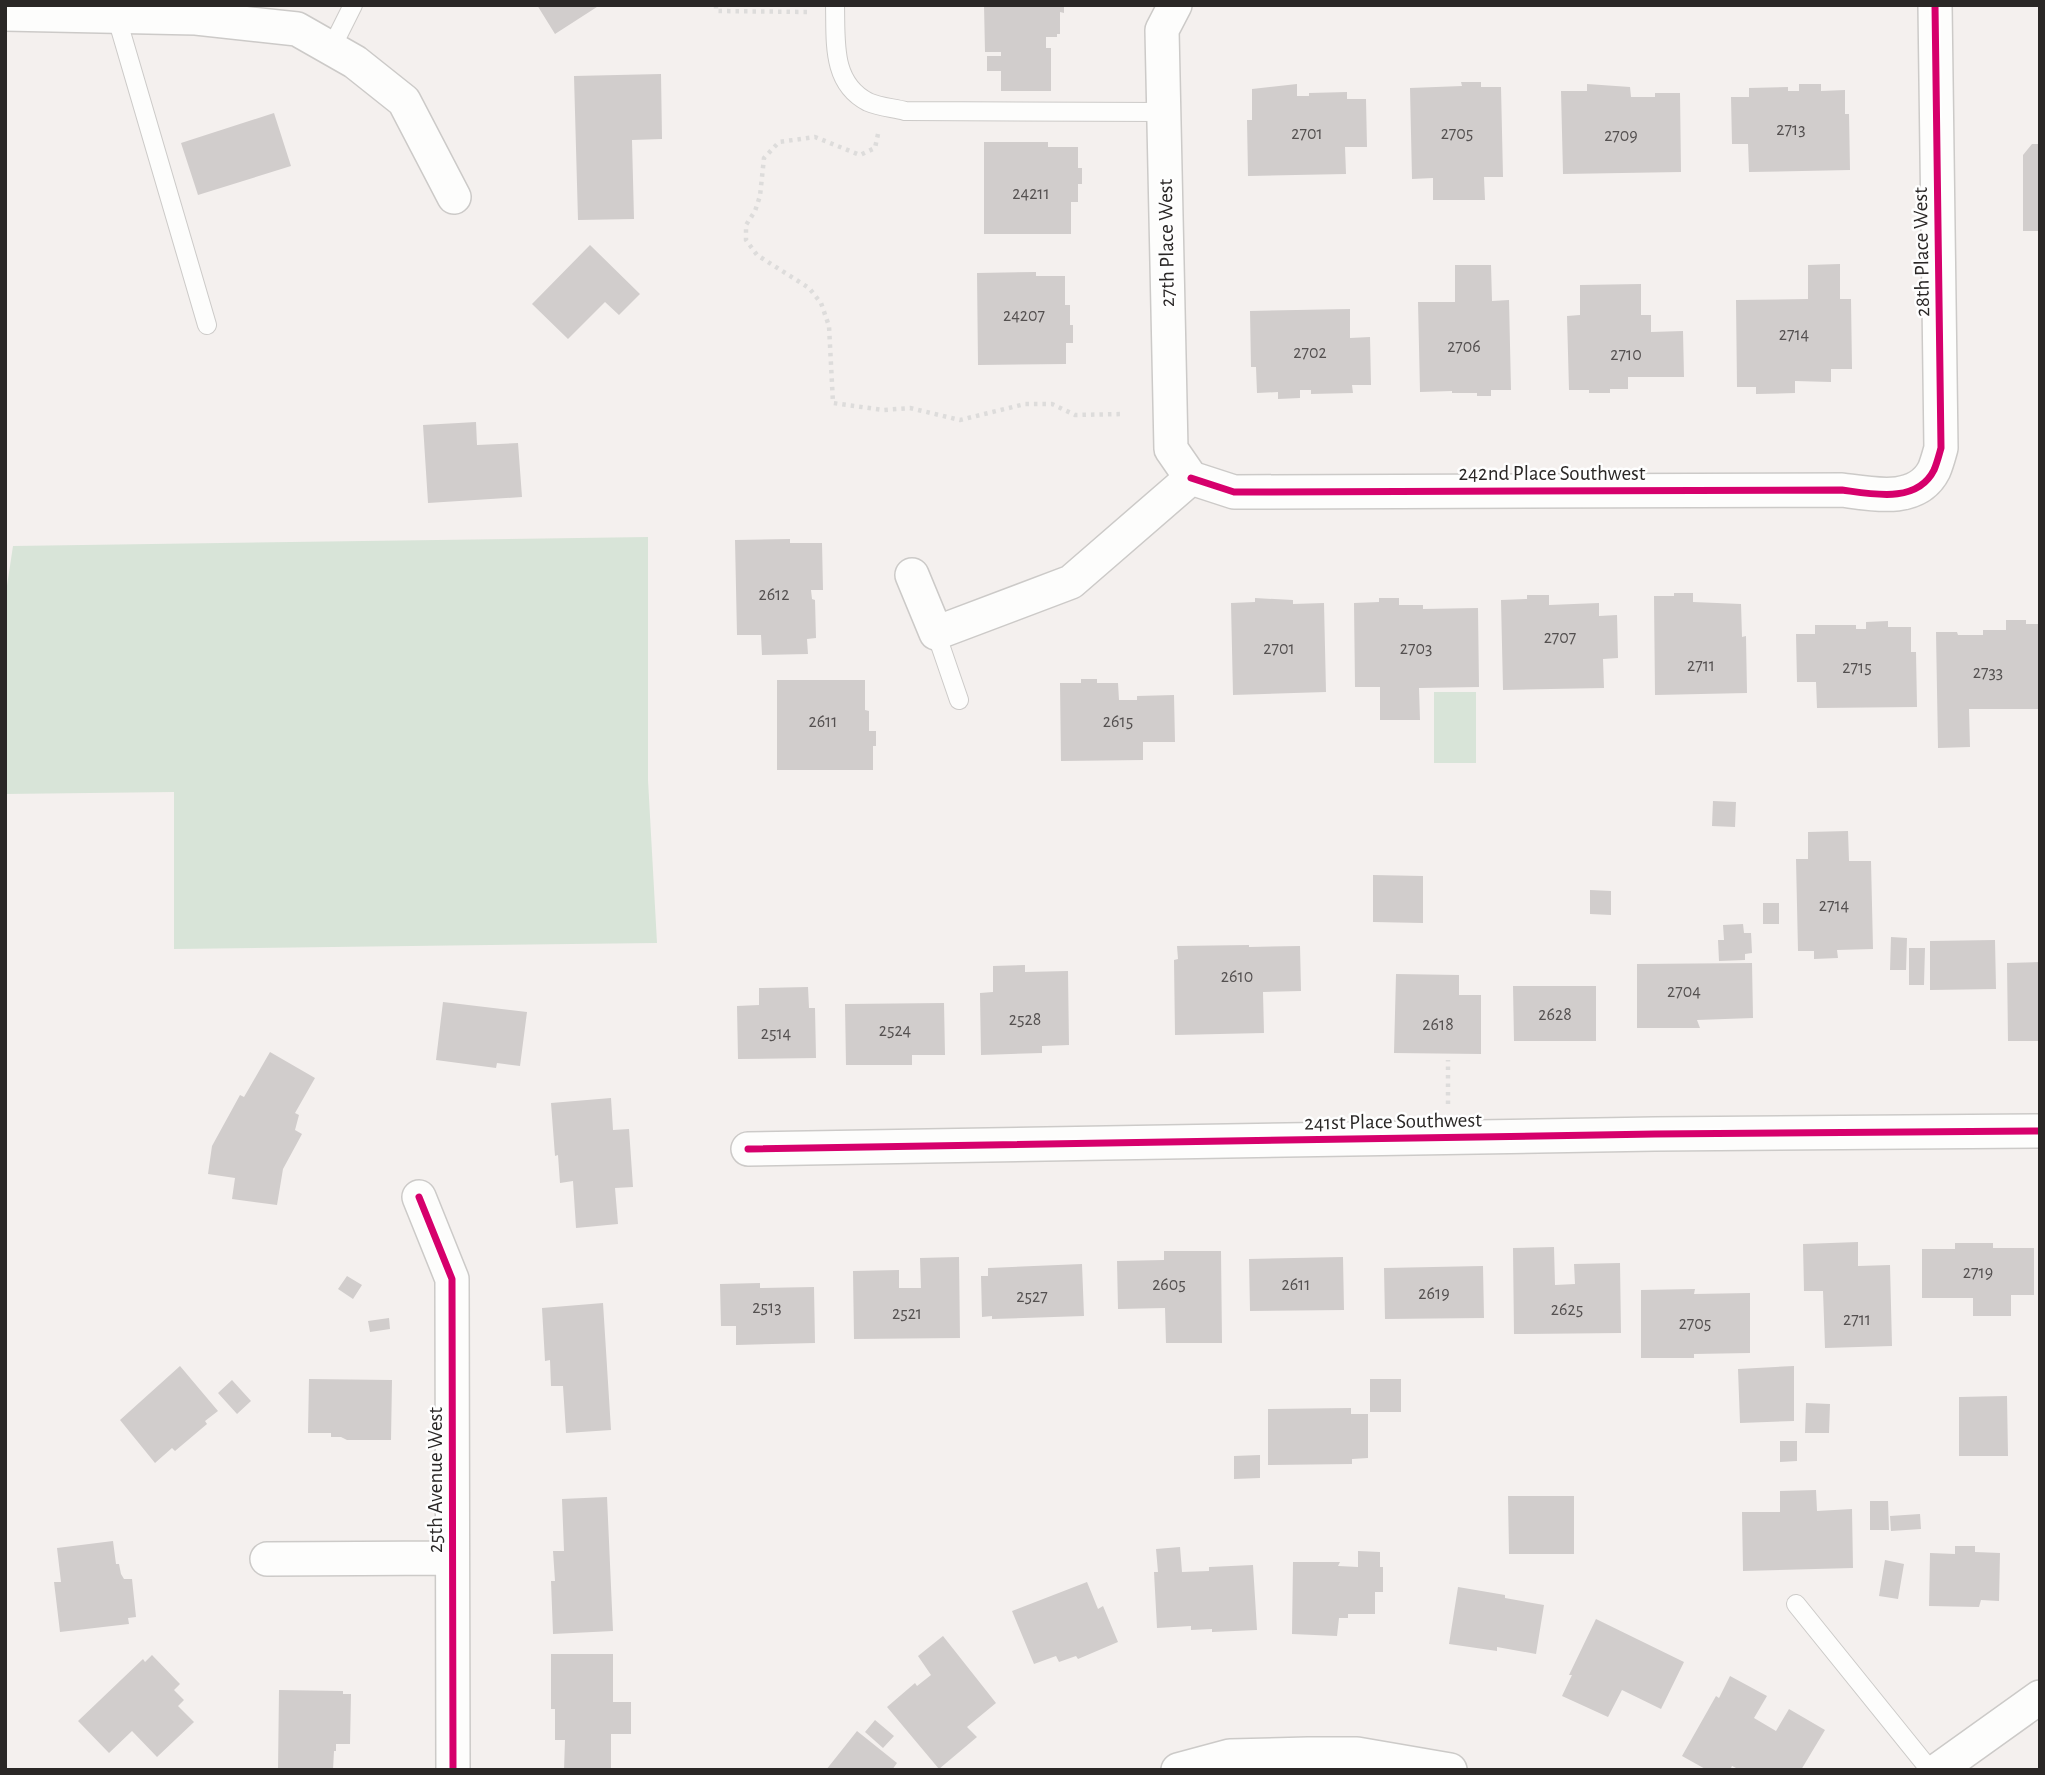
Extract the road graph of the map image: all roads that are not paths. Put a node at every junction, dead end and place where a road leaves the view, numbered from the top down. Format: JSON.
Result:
{"nodes":[{"id":1,"x":353,"y":5,"type":"edge"},
{"id":2,"x":1175,"y":5,"type":"edge"},
{"id":3,"x":1935,"y":5,"type":"edge"},
{"id":4,"x":65,"y":9,"type":"edge"},
{"id":5,"x":835,"y":9,"type":"edge"},
{"id":6,"x":5,"y":14,"type":"edge"},
{"id":7,"x":116,"y":15,"type":"junction"},
{"id":8,"x":331,"y":49,"type":"junction"},
{"id":9,"x":1164,"y":112,"type":"junction"},
{"id":10,"x":454,"y":197,"type":"dead end"},
{"id":11,"x":207,"y":326,"type":"dead end"},
{"id":12,"x":1191,"y":478,"type":"junction"},
{"id":13,"x":1915,"y":489,"type":"joint"},
{"id":14,"x":912,"y":575,"type":"dead end"},
{"id":15,"x":936,"y":634,"type":"junction"},
{"id":16,"x":959,"y":700,"type":"dead end"},
{"id":17,"x":2040,"y":1131,"type":"edge"},
{"id":18,"x":748,"y":1150,"type":"dead end"},
{"id":19,"x":419,"y":1197,"type":"dead end"},
{"id":20,"x":452,"y":1558,"type":"junction"},
{"id":21,"x":267,"y":1559,"type":"dead end"},
{"id":22,"x":1796,"y":1604,"type":"dead end"},
{"id":23,"x":2040,"y":1697,"type":"edge"},
{"id":24,"x":453,"y":1770,"type":"edge"},
{"id":25,"x":1178,"y":1770,"type":"edge"},
{"id":26,"x":1450,"y":1770,"type":"edge"},
{"id":27,"x":1930,"y":1770,"type":"edge"},
{"id":28,"x":1937,"y":1770,"type":"edge"}],
"edges":[{"from":1,"to":8,"type":"lane"},
{"from":2,"to":9,"type":"street","name":"27th Place West"},
{"from":3,"to":13,"type":"street","name":"28th Place West"},
{"from":4,"to":6,"type":"street"},
{"from":4,"to":7,"type":"street"},
{"from":5,"to":9,"type":"lane"},
{"from":7,"to":8,"type":"street"},
{"from":7,"to":11,"type":"lane"},
{"from":8,"to":10,"type":"street"},
{"from":9,"to":12,"type":"street","name":"27th Place West"},
{"from":12,"to":13,"type":"street","name":"242nd Place Southwest"},
{"from":12,"to":15,"type":"street"},
{"from":14,"to":15,"type":"street"},
{"from":15,"to":16,"type":"lane"},
{"from":17,"to":18,"type":"street","name":"241st Place Southwest"},
{"from":19,"to":20,"type":"street","name":"25th Avenue West"},
{"from":20,"to":21,"type":"street"},
{"from":20,"to":24,"type":"street","name":"25th Avenue West"},
{"from":22,"to":27,"type":"lane"},
{"from":23,"to":28,"type":"street"},
{"from":25,"to":26,"type":"street"}]}
